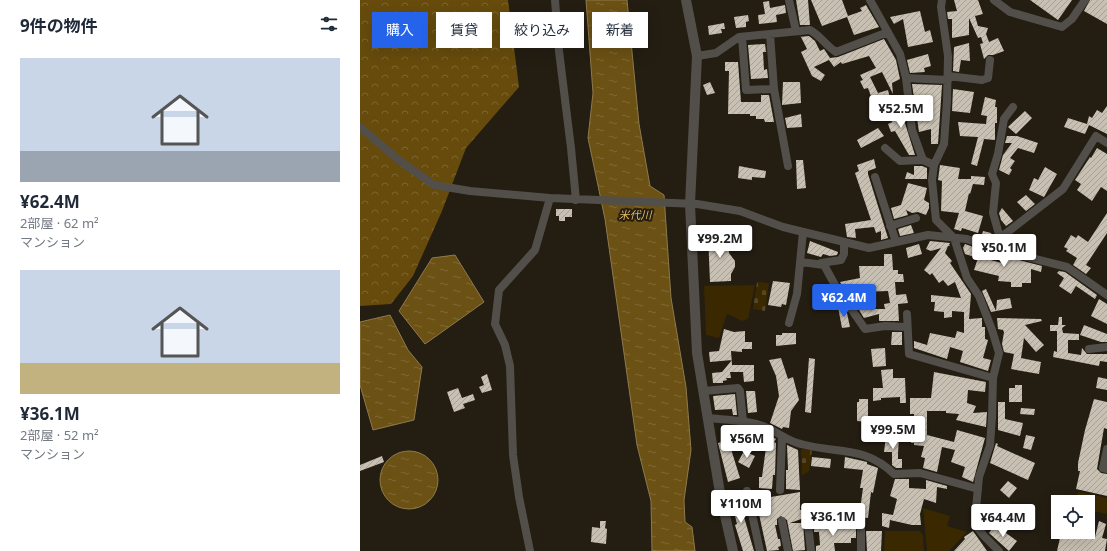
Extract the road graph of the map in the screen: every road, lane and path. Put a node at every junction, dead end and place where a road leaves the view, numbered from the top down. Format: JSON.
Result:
{"nodes":[{"id":1,"x":555,"y":0,"type":"edge"},
{"id":2,"x":686,"y":0,"type":"edge"},
{"id":3,"x":789,"y":0,"type":"edge"},
{"id":4,"x":870,"y":0,"type":"edge"},
{"id":5,"x":942,"y":0,"type":"edge"},
{"id":6,"x":994,"y":0,"type":"edge"},
{"id":7,"x":1085,"y":0,"type":"edge"},
{"id":8,"x":796,"y":30,"type":"junction"},
{"id":9,"x":888,"y":32,"type":"junction"},
{"id":10,"x":770,"y":34,"type":"junction"},
{"id":11,"x":742,"y":37,"type":"junction"},
{"id":12,"x":697,"y":56,"type":"junction"},
{"id":13,"x":990,"y":60,"type":"dead end"},
{"id":14,"x":906,"y":78,"type":"junction"},
{"id":15,"x":948,"y":78,"type":"junction"},
{"id":16,"x":774,"y":88,"type":"junction"},
{"id":17,"x":1013,"y":107,"type":"dead end"},
{"id":18,"x":360,"y":127,"type":"edge"},
{"id":19,"x":1107,"y":143,"type":"edge"},
{"id":20,"x":885,"y":148,"type":"dead end"},
{"id":21,"x":923,"y":160,"type":"junction"},
{"id":22,"x":934,"y":165,"type":"junction"},
{"id":23,"x":788,"y":166,"type":"dead end"},
{"id":24,"x":875,"y":177,"type":"dead end"},
{"id":25,"x":550,"y":198,"type":"junction"},
{"id":26,"x":578,"y":200,"type":"junction"},
{"id":27,"x":685,"y":203,"type":"junction"},
{"id":28,"x":916,"y":218,"type":"dead end"},
{"id":29,"x":890,"y":226,"type":"junction"},
{"id":30,"x":803,"y":232,"type":"junction"},
{"id":31,"x":954,"y":238,"type":"junction"},
{"id":32,"x":1000,"y":238,"type":"junction"},
{"id":33,"x":844,"y":242,"type":"junction"},
{"id":34,"x":896,"y":242,"type":"junction"},
{"id":35,"x":996,"y":249,"type":"junction"},
{"id":36,"x":801,"y":262,"type":"junction"},
{"id":37,"x":821,"y":263,"type":"junction"},
{"id":38,"x":1107,"y":295,"type":"edge"},
{"id":39,"x":907,"y":314,"type":"dead end"},
{"id":40,"x":789,"y":323,"type":"dead end"},
{"id":41,"x":906,"y":327,"type":"junction"},
{"id":42,"x":1107,"y":347,"type":"edge"},
{"id":43,"x":1089,"y":348,"type":"dead end"},
{"id":44,"x":993,"y":378,"type":"junction"},
{"id":45,"x":704,"y":391,"type":"junction"},
{"id":46,"x":708,"y":418,"type":"junction"},
{"id":47,"x":743,"y":422,"type":"junction"},
{"id":48,"x":782,"y":437,"type":"junction"},
{"id":49,"x":1107,"y":449,"type":"edge"},
{"id":50,"x":1107,"y":469,"type":"edge"},
{"id":51,"x":978,"y":488,"type":"junction"},
{"id":52,"x":780,"y":490,"type":"dead end"},
{"id":53,"x":747,"y":491,"type":"dead end"},
{"id":54,"x":782,"y":521,"type":"dead end"},
{"id":55,"x":808,"y":524,"type":"dead end"},
{"id":56,"x":861,"y":530,"type":"dead end"},
{"id":57,"x":992,"y":547,"type":"edge"},
{"id":58,"x":530,"y":551,"type":"edge"},
{"id":59,"x":733,"y":551,"type":"edge"},
{"id":60,"x":760,"y":551,"type":"edge"},
{"id":61,"x":788,"y":551,"type":"edge"},
{"id":62,"x":811,"y":551,"type":"edge"},
{"id":63,"x":860,"y":551,"type":"edge"},
{"id":64,"x":999,"y":551,"type":"edge"}],
"edges":[{"from":1,"to":26,"type":"street"},
{"from":2,"to":12,"type":"street"},
{"from":3,"to":8,"type":"street"},
{"from":4,"to":9,"type":"street"},
{"from":5,"to":15,"type":"street"},
{"from":6,"to":7,"type":"street"},
{"from":8,"to":9,"type":"street"},
{"from":8,"to":10,"type":"street"},
{"from":9,"to":14,"type":"street"},
{"from":10,"to":11,"type":"street"},
{"from":10,"to":16,"type":"street"},
{"from":11,"to":12,"type":"street"},
{"from":11,"to":16,"type":"street"},
{"from":12,"to":27,"type":"street"},
{"from":13,"to":15,"type":"street"},
{"from":14,"to":15,"type":"street"},
{"from":14,"to":21,"type":"street"},
{"from":15,"to":22,"type":"street"},
{"from":16,"to":23,"type":"street"},
{"from":17,"to":32,"type":"street"},
{"from":18,"to":25,"type":"street"},
{"from":19,"to":32,"type":"street"},
{"from":20,"to":21,"type":"street"},
{"from":21,"to":22,"type":"street"},
{"from":22,"to":31,"type":"street"},
{"from":24,"to":29,"type":"street"},
{"from":25,"to":26,"type":"street"},
{"from":25,"to":58,"type":"street"},
{"from":26,"to":27,"type":"street"},
{"from":27,"to":30,"type":"street"},
{"from":27,"to":45,"type":"street"},
{"from":28,"to":29,"type":"street"},
{"from":29,"to":34,"type":"street"},
{"from":30,"to":33,"type":"street"},
{"from":30,"to":36,"type":"street"},
{"from":31,"to":34,"type":"street"},
{"from":31,"to":35,"type":"street"},
{"from":31,"to":44,"type":"street"},
{"from":32,"to":35,"type":"street"},
{"from":33,"to":34,"type":"street"},
{"from":33,"to":37,"type":"street"},
{"from":35,"to":38,"type":"street"},
{"from":36,"to":37,"type":"street"},
{"from":36,"to":40,"type":"street"},
{"from":37,"to":41,"type":"street"},
{"from":39,"to":41,"type":"street"},
{"from":41,"to":44,"type":"street"},
{"from":42,"to":43,"type":"street"},
{"from":44,"to":51,"type":"street"},
{"from":45,"to":46,"type":"street"},
{"from":45,"to":47,"type":"street"},
{"from":46,"to":47,"type":"street"},
{"from":46,"to":59,"type":"street"},
{"from":47,"to":48,"type":"street"},
{"from":48,"to":51,"type":"street"},
{"from":48,"to":52,"type":"street"},
{"from":49,"to":50,"type":"street"},
{"from":51,"to":57,"type":"street"},
{"from":53,"to":60,"type":"street"},
{"from":54,"to":61,"type":"street"},
{"from":55,"to":62,"type":"street"},
{"from":56,"to":63,"type":"street"},
{"from":57,"to":64,"type":"street"}]}
